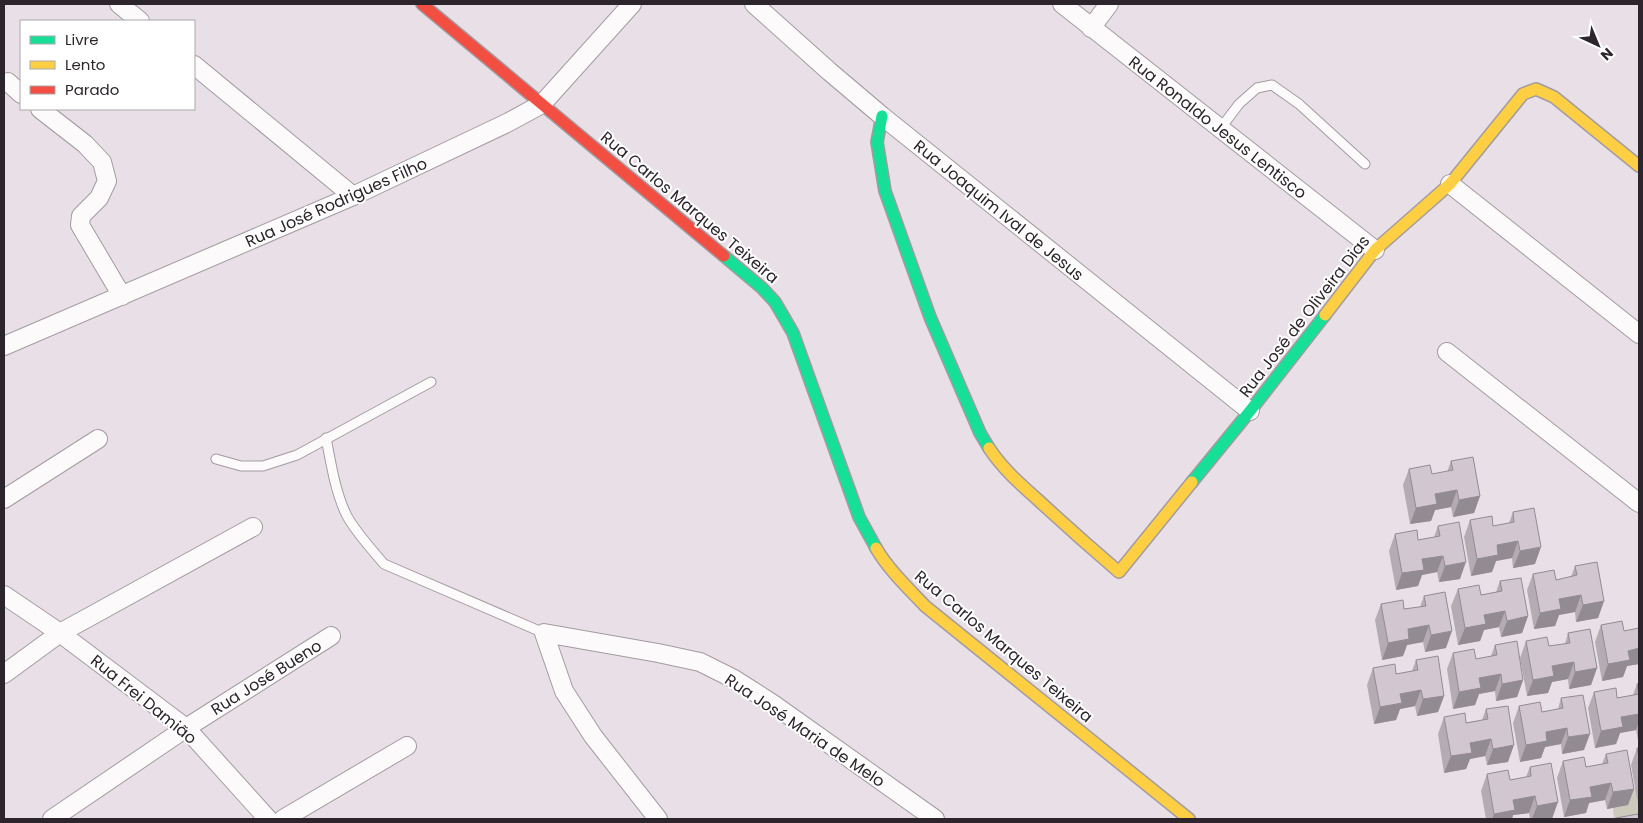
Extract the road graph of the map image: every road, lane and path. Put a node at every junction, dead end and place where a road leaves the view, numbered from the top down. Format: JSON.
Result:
{"nodes":[{"id":1,"x":119,"y":4,"type":"edge"},
{"id":2,"x":422,"y":4,"type":"edge"},
{"id":3,"x":632,"y":4,"type":"edge"},
{"id":4,"x":754,"y":4,"type":"edge"},
{"id":5,"x":1062,"y":4,"type":"edge"},
{"id":6,"x":1109,"y":4,"type":"edge"},
{"id":7,"x":139,"y":20,"type":"edge"},
{"id":8,"x":1091,"y":28,"type":"junction"},
{"id":9,"x":195,"y":66,"type":"edge"},
{"id":10,"x":542,"y":104,"type":"junction"},
{"id":11,"x":41,"y":110,"type":"edge"},
{"id":12,"x":882,"y":116,"type":"junction"},
{"id":13,"x":1220,"y":129,"type":"junction"},
{"id":14,"x":1365,"y":164,"type":"dead end"},
{"id":15,"x":1639,"y":166,"type":"edge"},
{"id":16,"x":1450,"y":184,"type":"junction"},
{"id":17,"x":353,"y":196,"type":"junction"},
{"id":18,"x":1375,"y":250,"type":"junction"},
{"id":19,"x":122,"y":296,"type":"junction"},
{"id":20,"x":1639,"y":334,"type":"edge"},
{"id":21,"x":5,"y":341,"type":"edge"},
{"id":22,"x":1447,"y":352,"type":"dead end"},
{"id":23,"x":431,"y":382,"type":"dead end"},
{"id":24,"x":1250,"y":411,"type":"junction"},
{"id":25,"x":326,"y":438,"type":"junction"},
{"id":26,"x":98,"y":439,"type":"dead end"},
{"id":27,"x":216,"y":459,"type":"dead end"},
{"id":28,"x":4,"y":499,"type":"edge"},
{"id":29,"x":1639,"y":503,"type":"edge"},
{"id":30,"x":253,"y":527,"type":"dead end"},
{"id":31,"x":4,"y":595,"type":"edge"},
{"id":32,"x":60,"y":633,"type":"junction"},
{"id":33,"x":544,"y":634,"type":"junction"},
{"id":34,"x":331,"y":636,"type":"dead end"},
{"id":35,"x":4,"y":674,"type":"edge"},
{"id":36,"x":186,"y":728,"type":"junction"},
{"id":37,"x":407,"y":746,"type":"dead end"},
{"id":38,"x":52,"y":819,"type":"edge"},
{"id":39,"x":268,"y":819,"type":"edge"},
{"id":40,"x":283,"y":819,"type":"edge"},
{"id":41,"x":658,"y":819,"type":"edge"},
{"id":42,"x":935,"y":819,"type":"edge"},
{"id":43,"x":1190,"y":819,"type":"edge"}],
"edges":[{"from":1,"to":7,"type":"street"},
{"from":2,"to":10,"type":"street","name":"Rua Carlos Marques Teixeira"},
{"from":3,"to":10,"type":"street","name":"Rua José Rodrigues Filho"},
{"from":4,"to":12,"type":"street","name":"Rua Joaquim Ival de Jesus"},
{"from":5,"to":8,"type":"street","name":"Rua Ronaldo Jesus Lentisco"},
{"from":6,"to":8,"type":"street"},
{"from":8,"to":13,"type":"street","name":"Rua Ronaldo Jesus Lentisco"},
{"from":9,"to":17,"type":"street"},
{"from":10,"to":17,"type":"street","name":"Rua José Rodrigues Filho"},
{"from":10,"to":43,"type":"street","name":"Rua Carlos Marques Teixeira"},
{"from":11,"to":19,"type":"street"},
{"from":12,"to":24,"type":"street","name":"Rua Joaquim Ival de Jesus"},
{"from":12,"to":24,"type":"street","name":"Rua José de Oliveira Dias"},
{"from":13,"to":14,"type":"lane"},
{"from":13,"to":18,"type":"street","name":"Rua Ronaldo Jesus Lentisco"},
{"from":15,"to":16,"type":"street","name":"Rua José de Oliveira Dias"},
{"from":16,"to":18,"type":"street","name":"Rua José de Oliveira Dias"},
{"from":16,"to":20,"type":"street"},
{"from":17,"to":19,"type":"street","name":"Rua José Rodrigues Filho"},
{"from":18,"to":24,"type":"street","name":"Rua José de Oliveira Dias"},
{"from":19,"to":21,"type":"street","name":"Rua José Rodrigues Filho"},
{"from":22,"to":29,"type":"street"},
{"from":23,"to":25,"type":"lane"},
{"from":25,"to":27,"type":"lane"},
{"from":25,"to":33,"type":"lane","name":"Rua José Maria de Melo"},
{"from":26,"to":28,"type":"street"},
{"from":30,"to":32,"type":"street"},
{"from":31,"to":32,"type":"street","name":"Rua Frei Damião"},
{"from":32,"to":35,"type":"street"},
{"from":32,"to":36,"type":"street","name":"Rua Frei Damião"},
{"from":33,"to":41,"type":"street"},
{"from":33,"to":42,"type":"street","name":"Rua José Maria de Melo"},
{"from":34,"to":36,"type":"street","name":"Rua José Bueno"},
{"from":36,"to":38,"type":"street","name":"Rua José Bueno"},
{"from":36,"to":39,"type":"street","name":"Rua Frei Damião"},
{"from":37,"to":40,"type":"street"}]}
